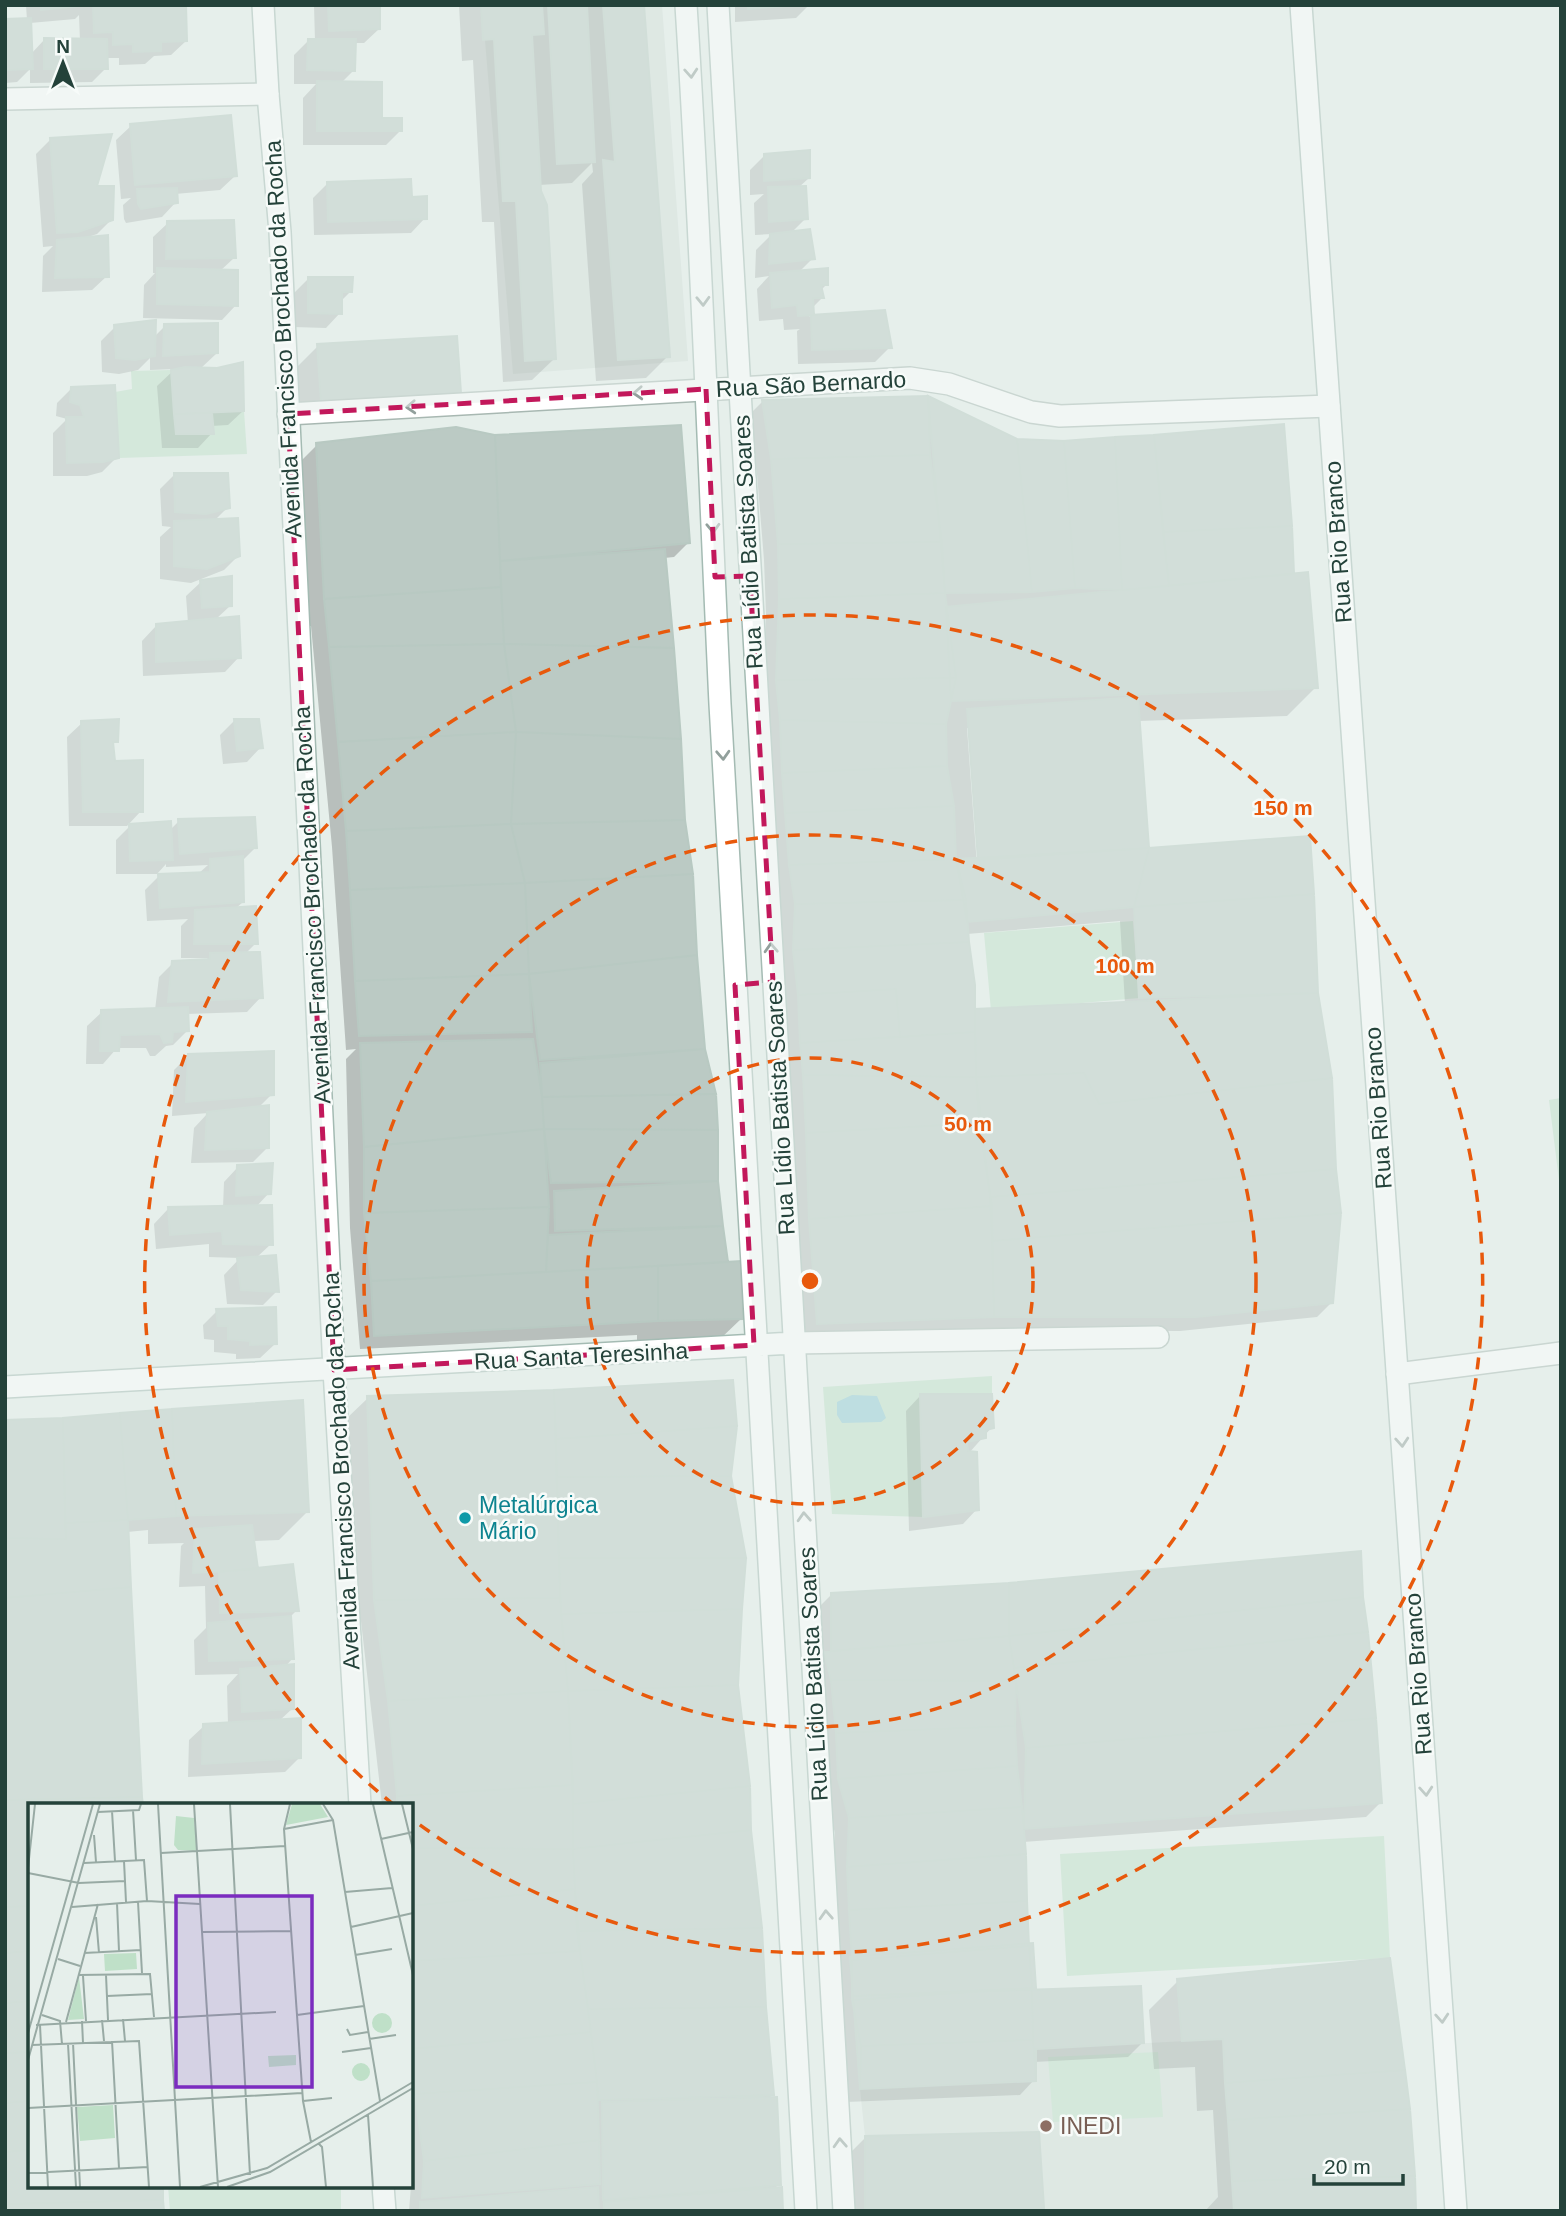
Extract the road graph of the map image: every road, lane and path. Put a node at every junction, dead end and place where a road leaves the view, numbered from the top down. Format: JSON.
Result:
{"nodes":[{"id":1,"x":263,"y":5,"type":"edge"},
{"id":2,"x":686,"y":5,"type":"edge"},
{"id":3,"x":718,"y":5,"type":"edge"},
{"id":4,"x":1301,"y":5,"type":"edge"},
{"id":5,"x":268,"y":94,"type":"junction"},
{"id":6,"x":5,"y":99,"type":"edge"},
{"id":7,"x":740,"y":388,"type":"junction"},
{"id":8,"x":706,"y":390,"type":"junction"},
{"id":9,"x":1329,"y":406,"type":"junction"},
{"id":10,"x":288,"y":414,"type":"junction"},
{"id":11,"x":750,"y":576,"type":"junction"},
{"id":12,"x":715,"y":577,"type":"junction"},
{"id":13,"x":773,"y":982,"type":"junction"},
{"id":14,"x":735,"y":985,"type":"junction"},
{"id":15,"x":1158,"y":1336,"type":"dead end"},
{"id":16,"x":793,"y":1343,"type":"junction"},
{"id":17,"x":754,"y":1345,"type":"junction"},
{"id":18,"x":1561,"y":1353,"type":"edge"},
{"id":19,"x":334,"y":1370,"type":"junction"},
{"id":20,"x":1397,"y":1374,"type":"junction"},
{"id":21,"x":5,"y":1387,"type":"edge"},
{"id":22,"x":775,"y":1690,"type":"junction"},
{"id":23,"x":814,"y":1690,"type":"junction"},
{"id":24,"x":360,"y":1803,"type":"edge"},
{"id":25,"x":821,"y":1817,"type":"junction"},
{"id":26,"x":783,"y":1818,"type":"junction"},
{"id":27,"x":836,"y":2081,"type":"junction"},
{"id":28,"x":798,"y":2083,"type":"junction"},
{"id":29,"x":383,"y":2188,"type":"edge"},
{"id":30,"x":385,"y":2211,"type":"edge"},
{"id":31,"x":806,"y":2211,"type":"edge"},
{"id":32,"x":844,"y":2211,"type":"edge"},
{"id":33,"x":1456,"y":2211,"type":"edge"}],
"edges":[{"from":1,"to":5,"type":"street","name":"Avenida Francisco Brochado da Rocha"},
{"from":2,"to":8,"type":"street","name":"Rua Lídio Batista Soares","one_way":true},
{"from":3,"to":7,"type":"street","name":"Rua Lídio Batista Soares"},
{"from":4,"to":9,"type":"street","name":"Rua Rio Branco"},
{"from":5,"to":6,"type":"street"},
{"from":5,"to":10,"type":"street","name":"Avenida Francisco Brochado da Rocha"},
{"from":7,"to":8,"type":"street","name":"Rua São Bernardo"},
{"from":7,"to":9,"type":"street","name":"Rua São Bernardo"},
{"from":7,"to":11,"type":"street","name":"Rua Lídio Batista Soares"},
{"from":8,"to":10,"type":"street","name":"Rua São Bernardo","one_way":true},
{"from":8,"to":12,"type":"street","name":"Rua Lídio Batista Soares","one_way":true},
{"from":9,"to":20,"type":"street","name":"Rua Rio Branco"},
{"from":10,"to":19,"type":"street","name":"Avenida Francisco Brochado da Rocha"},
{"from":11,"to":12,"type":"street"},
{"from":13,"to":11,"type":"street","name":"Rua Lídio Batista Soares","one_way":true},
{"from":12,"to":14,"type":"street","name":"Rua Lídio Batista Soares","one_way":true},
{"from":13,"to":14,"type":"street"},
{"from":13,"to":16,"type":"street","name":"Rua Lídio Batista Soares"},
{"from":14,"to":17,"type":"street","name":"Rua Lídio Batista Soares"},
{"from":15,"to":16,"type":"street","name":"Rua Santa Teresinha"},
{"from":16,"to":17,"type":"street","name":"Rua Santa Teresinha"},
{"from":23,"to":16,"type":"street","name":"Rua Lídio Batista Soares","one_way":true},
{"from":17,"to":19,"type":"street","name":"Rua Santa Teresinha"},
{"from":17,"to":22,"type":"street","name":"Rua Lídio Batista Soares"},
{"from":18,"to":20,"type":"street"},
{"from":19,"to":21,"type":"street","name":"Rua Santa Teresinha"},
{"from":19,"to":24,"type":"street","name":"Avenida Francisco Brochado da Rocha"},
{"from":20,"to":33,"type":"street","name":"Rua Rio Branco","one_way":true},
{"from":22,"to":23,"type":"street"},
{"from":22,"to":26,"type":"street","name":"Rua Lídio Batista Soares"},
{"from":23,"to":25,"type":"street","name":"Rua Lídio Batista Soares"},
{"from":25,"to":26,"type":"street"},
{"from":27,"to":25,"type":"street","name":"Rua Lídio Batista Soares","one_way":true},
{"from":26,"to":28,"type":"street","name":"Rua Lídio Batista Soares"},
{"from":27,"to":28,"type":"street"},
{"from":32,"to":27,"type":"street","name":"Rua Lídio Batista Soares","one_way":true},
{"from":28,"to":31,"type":"street","name":"Rua Lídio Batista Soares"},
{"from":29,"to":30,"type":"street"}]}
